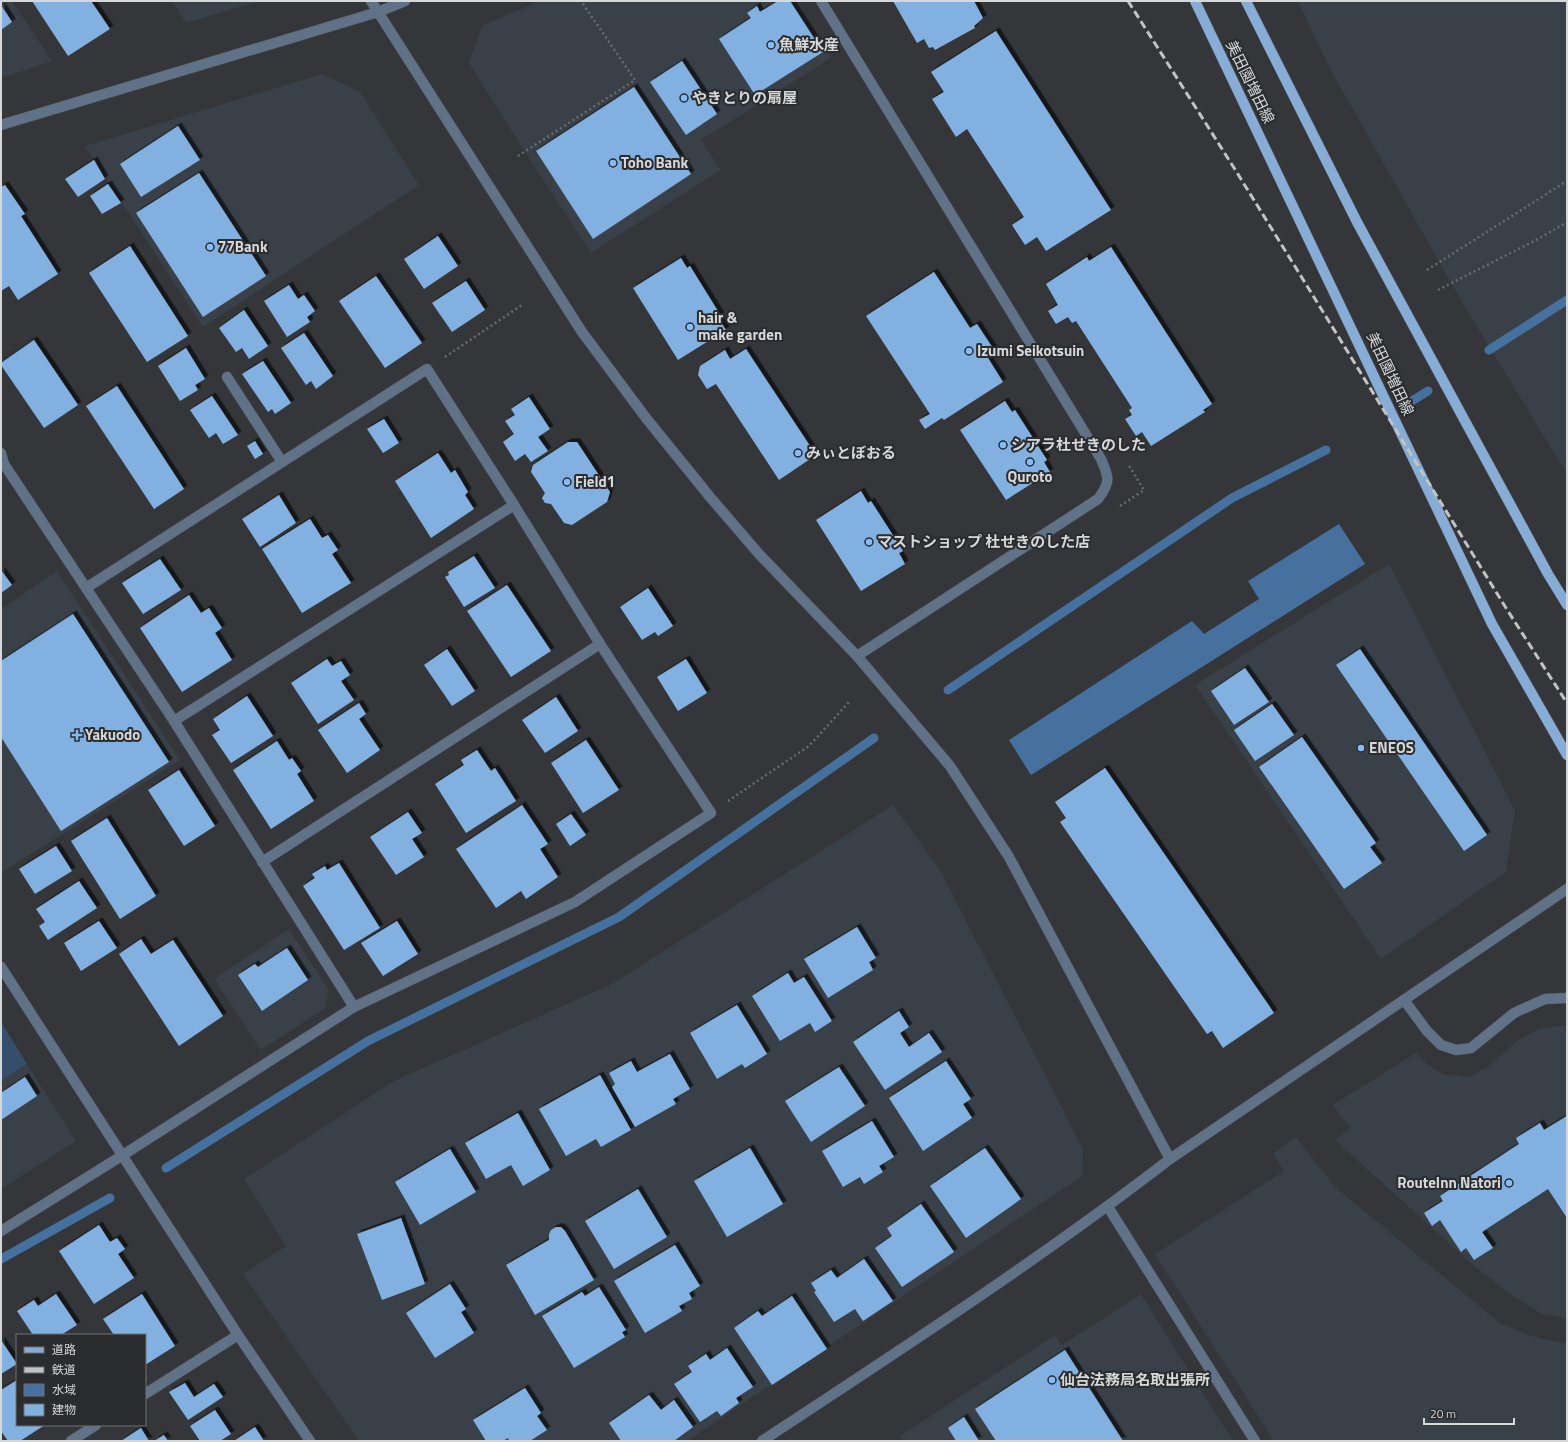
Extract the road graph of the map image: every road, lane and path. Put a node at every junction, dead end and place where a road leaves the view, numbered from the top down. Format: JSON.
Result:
{"nodes":[{"id":1,"x":371,"y":1,"type":"edge"},
{"id":2,"x":405,"y":1,"type":"edge"},
{"id":3,"x":581,"y":1,"type":"edge"},
{"id":4,"x":821,"y":1,"type":"edge"},
{"id":5,"x":1195,"y":1,"type":"edge"},
{"id":6,"x":1246,"y":1,"type":"edge"},
{"id":7,"x":378,"y":12,"type":"junction"},
{"id":8,"x":1,"y":125,"type":"edge"},
{"id":9,"x":518,"y":156,"type":"dead end"},
{"id":10,"x":1567,"y":181,"type":"edge"},
{"id":11,"x":1567,"y":222,"type":"edge"},
{"id":12,"x":1426,"y":270,"type":"dead end"},
{"id":13,"x":1438,"y":290,"type":"dead end"},
{"id":14,"x":522,"y":305,"type":"dead end"},
{"id":15,"x":427,"y":369,"type":"junction"},
{"id":16,"x":227,"y":377,"type":"dead end"},
{"id":17,"x":1,"y":453,"type":"edge"},
{"id":18,"x":282,"y":462,"type":"junction"},
{"id":19,"x":514,"y":505,"type":"junction"},
{"id":20,"x":86,"y":588,"type":"junction"},
{"id":21,"x":1567,"y":605,"type":"edge"},
{"id":22,"x":600,"y":644,"type":"junction"},
{"id":23,"x":857,"y":656,"type":"junction"},
{"id":24,"x":850,"y":701,"type":"dead end"},
{"id":25,"x":174,"y":721,"type":"junction"},
{"id":26,"x":1567,"y":755,"type":"edge"},
{"id":27,"x":711,"y":813,"type":"junction"},
{"id":28,"x":262,"y":862,"type":"junction"},
{"id":29,"x":1567,"y":889,"type":"edge"},
{"id":30,"x":1,"y":966,"type":"edge"},
{"id":31,"x":1567,"y":998,"type":"edge"},
{"id":32,"x":1404,"y":1000,"type":"junction"},
{"id":33,"x":354,"y":1007,"type":"junction"},
{"id":34,"x":123,"y":1155,"type":"junction"},
{"id":35,"x":1170,"y":1159,"type":"junction"},
{"id":36,"x":1108,"y":1207,"type":"junction"},
{"id":37,"x":1,"y":1231,"type":"edge"},
{"id":38,"x":238,"y":1335,"type":"junction"},
{"id":39,"x":146,"y":1393,"type":"edge"},
{"id":40,"x":94,"y":1426,"type":"edge"},
{"id":41,"x":71,"y":1441,"type":"edge"},
{"id":42,"x":310,"y":1441,"type":"edge"},
{"id":43,"x":762,"y":1441,"type":"edge"},
{"id":44,"x":1255,"y":1441,"type":"edge"}],
"edges":[{"from":1,"to":7,"type":"street"},
{"from":2,"to":7,"type":"street"},
{"from":3,"to":9,"type":"path"},
{"from":4,"to":23,"type":"street"},
{"from":5,"to":26,"type":"main road","name":"美田園増田線"},
{"from":6,"to":21,"type":"main road"},
{"from":7,"to":8,"type":"street"},
{"from":7,"to":23,"type":"street"},
{"from":10,"to":12,"type":"path"},
{"from":11,"to":13,"type":"path"},
{"from":14,"to":15,"type":"path"},
{"from":15,"to":18,"type":"street"},
{"from":15,"to":19,"type":"street"},
{"from":16,"to":18,"type":"street"},
{"from":17,"to":20,"type":"street"},
{"from":18,"to":20,"type":"street"},
{"from":19,"to":22,"type":"street"},
{"from":19,"to":25,"type":"street"},
{"from":20,"to":25,"type":"street"},
{"from":22,"to":27,"type":"street"},
{"from":22,"to":28,"type":"street"},
{"from":23,"to":35,"type":"street"},
{"from":24,"to":27,"type":"path"},
{"from":25,"to":28,"type":"street"},
{"from":27,"to":33,"type":"street"},
{"from":28,"to":33,"type":"street"},
{"from":29,"to":32,"type":"street"},
{"from":30,"to":34,"type":"street"},
{"from":31,"to":32,"type":"street"},
{"from":32,"to":35,"type":"street"},
{"from":33,"to":34,"type":"street"},
{"from":34,"to":37,"type":"street"},
{"from":34,"to":38,"type":"street"},
{"from":35,"to":36,"type":"street"},
{"from":36,"to":43,"type":"street"},
{"from":36,"to":44,"type":"street"},
{"from":38,"to":39,"type":"street"},
{"from":38,"to":42,"type":"street"},
{"from":40,"to":41,"type":"street"}]}
